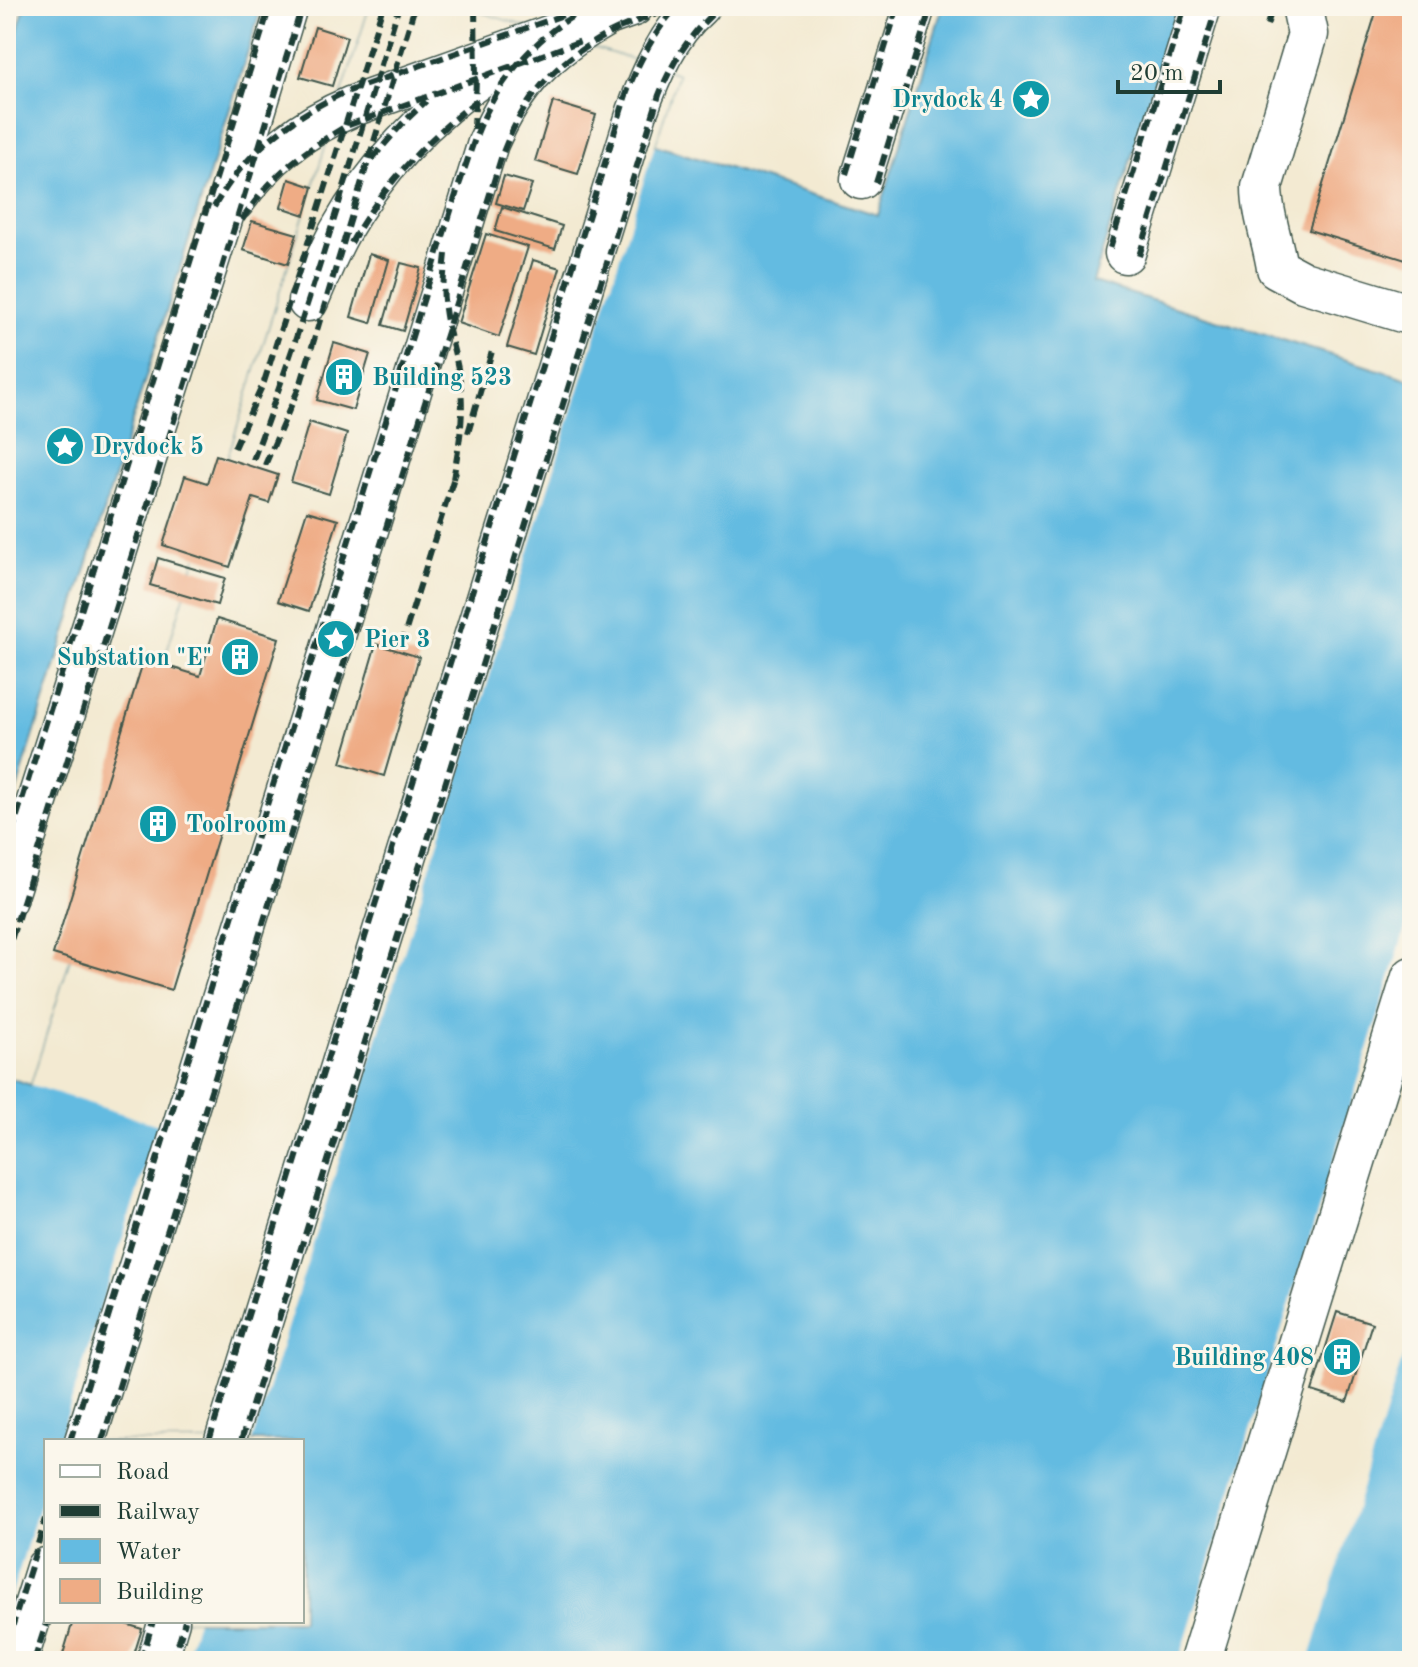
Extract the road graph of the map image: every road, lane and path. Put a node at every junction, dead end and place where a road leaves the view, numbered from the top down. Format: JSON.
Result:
{"nodes":[{"id":1,"x":287,"y":6,"type":"edge"},
{"id":2,"x":699,"y":6,"type":"edge"},
{"id":3,"x":915,"y":6,"type":"edge"},
{"id":4,"x":1201,"y":6,"type":"edge"},
{"id":5,"x":1302,"y":6,"type":"edge"},
{"id":6,"x":602,"y":17,"type":"edge"},
{"id":7,"x":861,"y":179,"type":"dead end"},
{"id":8,"x":219,"y":225,"type":"junction"},
{"id":9,"x":1125,"y":253,"type":"dead end"},
{"id":10,"x":308,"y":301,"type":"dead end"},
{"id":11,"x":1412,"y":315,"type":"edge"},
{"id":12,"x":6,"y":899,"type":"edge"},
{"id":13,"x":1412,"y":977,"type":"edge"},
{"id":14,"x":86,"y":1439,"type":"edge"},
{"id":15,"x":226,"y":1439,"type":"edge"},
{"id":16,"x":44,"y":1574,"type":"edge"},
{"id":17,"x":168,"y":1623,"type":"edge"},
{"id":18,"x":17,"y":1661,"type":"edge"},
{"id":19,"x":157,"y":1661,"type":"edge"},
{"id":20,"x":1200,"y":1661,"type":"edge"}],
"edges":[{"from":1,"to":8,"type":"lane"},
{"from":2,"to":15,"type":"lane"},
{"from":3,"to":7,"type":"lane"},
{"from":4,"to":9,"type":"lane"},
{"from":5,"to":11,"type":"lane"},
{"from":6,"to":8,"type":"lane"},
{"from":6,"to":10,"type":"lane"},
{"from":6,"to":14,"type":"lane"},
{"from":8,"to":12,"type":"lane"},
{"from":13,"to":20,"type":"lane"},
{"from":16,"to":18,"type":"lane"},
{"from":17,"to":19,"type":"lane"}]}
